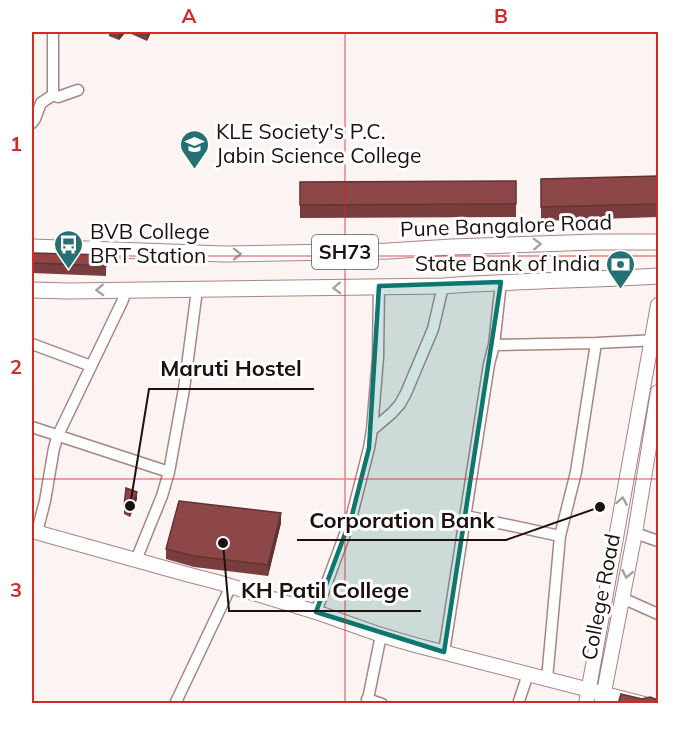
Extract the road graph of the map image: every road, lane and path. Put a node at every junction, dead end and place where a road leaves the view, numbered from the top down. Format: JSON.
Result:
{"nodes":[{"id":1,"x":53,"y":32,"type":"edge"},
{"id":2,"x":78,"y":90,"type":"dead end"},
{"id":3,"x":53,"y":95,"type":"junction"},
{"id":4,"x":32,"y":123,"type":"edge"},
{"id":5,"x":658,"y":242,"type":"edge"},
{"id":6,"x":32,"y":247,"type":"edge"},
{"id":7,"x":658,"y":276,"type":"edge"},
{"id":8,"x":501,"y":282,"type":"junction"},
{"id":9,"x":380,"y":286,"type":"junction"},
{"id":10,"x":443,"y":286,"type":"junction"},
{"id":11,"x":127,"y":289,"type":"junction"},
{"id":12,"x":32,"y":290,"type":"edge"},
{"id":13,"x":197,"y":290,"type":"junction"},
{"id":14,"x":658,"y":304,"type":"edge"},
{"id":15,"x":655,"y":340,"type":"edge"},
{"id":16,"x":596,"y":343,"type":"junction"},
{"id":17,"x":32,"y":344,"type":"edge"},
{"id":18,"x":494,"y":345,"type":"junction"},
{"id":19,"x":91,"y":366,"type":"junction"},
{"id":20,"x":658,"y":392,"type":"edge"},
{"id":21,"x":32,"y":427,"type":"edge"},
{"id":22,"x":372,"y":430,"type":"junction"},
{"id":23,"x":58,"y":435,"type":"junction"},
{"id":24,"x":169,"y":471,"type":"junction"},
{"id":25,"x":466,"y":516,"type":"junction"},
{"id":26,"x":34,"y":531,"type":"edge"},
{"id":27,"x":635,"y":533,"type":"junction"},
{"id":28,"x":560,"y":536,"type":"junction"},
{"id":29,"x":658,"y":541,"type":"edge"},
{"id":30,"x":136,"y":560,"type":"junction"},
{"id":31,"x":231,"y":586,"type":"junction"},
{"id":32,"x":622,"y":598,"type":"junction"},
{"id":33,"x":316,"y":612,"type":"junction"},
{"id":34,"x":658,"y":614,"type":"edge"},
{"id":35,"x":381,"y":635,"type":"junction"},
{"id":36,"x":444,"y":652,"type":"junction"},
{"id":37,"x":528,"y":674,"type":"junction"},
{"id":38,"x":547,"y":679,"type":"junction"},
{"id":39,"x":589,"y":689,"type":"junction"},
{"id":40,"x":602,"y":698,"type":"edge"},
{"id":41,"x":367,"y":701,"type":"edge"},
{"id":42,"x":175,"y":704,"type":"edge"},
{"id":43,"x":382,"y":704,"type":"edge"},
{"id":44,"x":518,"y":704,"type":"edge"},
{"id":45,"x":586,"y":704,"type":"edge"},
{"id":46,"x":644,"y":704,"type":"edge"}],
"edges":[{"from":1,"to":3,"type":"street"},
{"from":2,"to":3,"type":"street"},
{"from":3,"to":4,"type":"street"},
{"from":6,"to":5,"type":"main road","name":"Pune Bangalore Road","number":"SH73","one_way":true},
{"from":7,"to":8,"type":"main road","number":"SH73"},
{"from":8,"to":10,"type":"main road","number":"SH73"},
{"from":8,"to":18,"type":"street"},
{"from":9,"to":10,"type":"main road","number":"SH73"},
{"from":9,"to":13,"type":"main road","number":"SH73","one_way":true},
{"from":9,"to":22,"type":"street"},
{"from":10,"to":22,"type":"street"},
{"from":11,"to":12,"type":"main road","number":"SH73","one_way":true},
{"from":11,"to":13,"type":"main road","number":"SH73"},
{"from":11,"to":19,"type":"street"},
{"from":13,"to":24,"type":"street"},
{"from":14,"to":15,"type":"main road"},
{"from":15,"to":16,"type":"street"},
{"from":39,"to":15,"type":"main road","one_way":true},
{"from":16,"to":18,"type":"street"},
{"from":16,"to":28,"type":"street"},
{"from":17,"to":19,"type":"street"},
{"from":18,"to":25,"type":"street"},
{"from":19,"to":23,"type":"street"},
{"from":20,"to":27,"type":"main road","name":"College Road"},
{"from":21,"to":23,"type":"street"},
{"from":22,"to":33,"type":"street"},
{"from":23,"to":24,"type":"street"},
{"from":23,"to":26,"type":"street"},
{"from":24,"to":30,"type":"street"},
{"from":25,"to":28,"type":"street"},
{"from":25,"to":36,"type":"street"},
{"from":26,"to":30,"type":"main road"},
{"from":27,"to":29,"type":"street"},
{"from":27,"to":32,"type":"main road","name":"College Road","one_way":true},
{"from":28,"to":38,"type":"street"},
{"from":30,"to":31,"type":"main road"},
{"from":31,"to":33,"type":"main road"},
{"from":31,"to":42,"type":"street"},
{"from":32,"to":34,"type":"street"},
{"from":32,"to":40,"type":"main road","name":"College Road"},
{"from":33,"to":35,"type":"main road"},
{"from":35,"to":36,"type":"main road"},
{"from":35,"to":41,"type":"street"},
{"from":36,"to":37,"type":"main road"},
{"from":37,"to":38,"type":"main road"},
{"from":37,"to":44,"type":"street"},
{"from":38,"to":39,"type":"main road"},
{"from":39,"to":40,"type":"main road"},
{"from":39,"to":45,"type":"main road"},
{"from":40,"to":46,"type":"main road"},
{"from":41,"to":43,"type":"street"}]}
